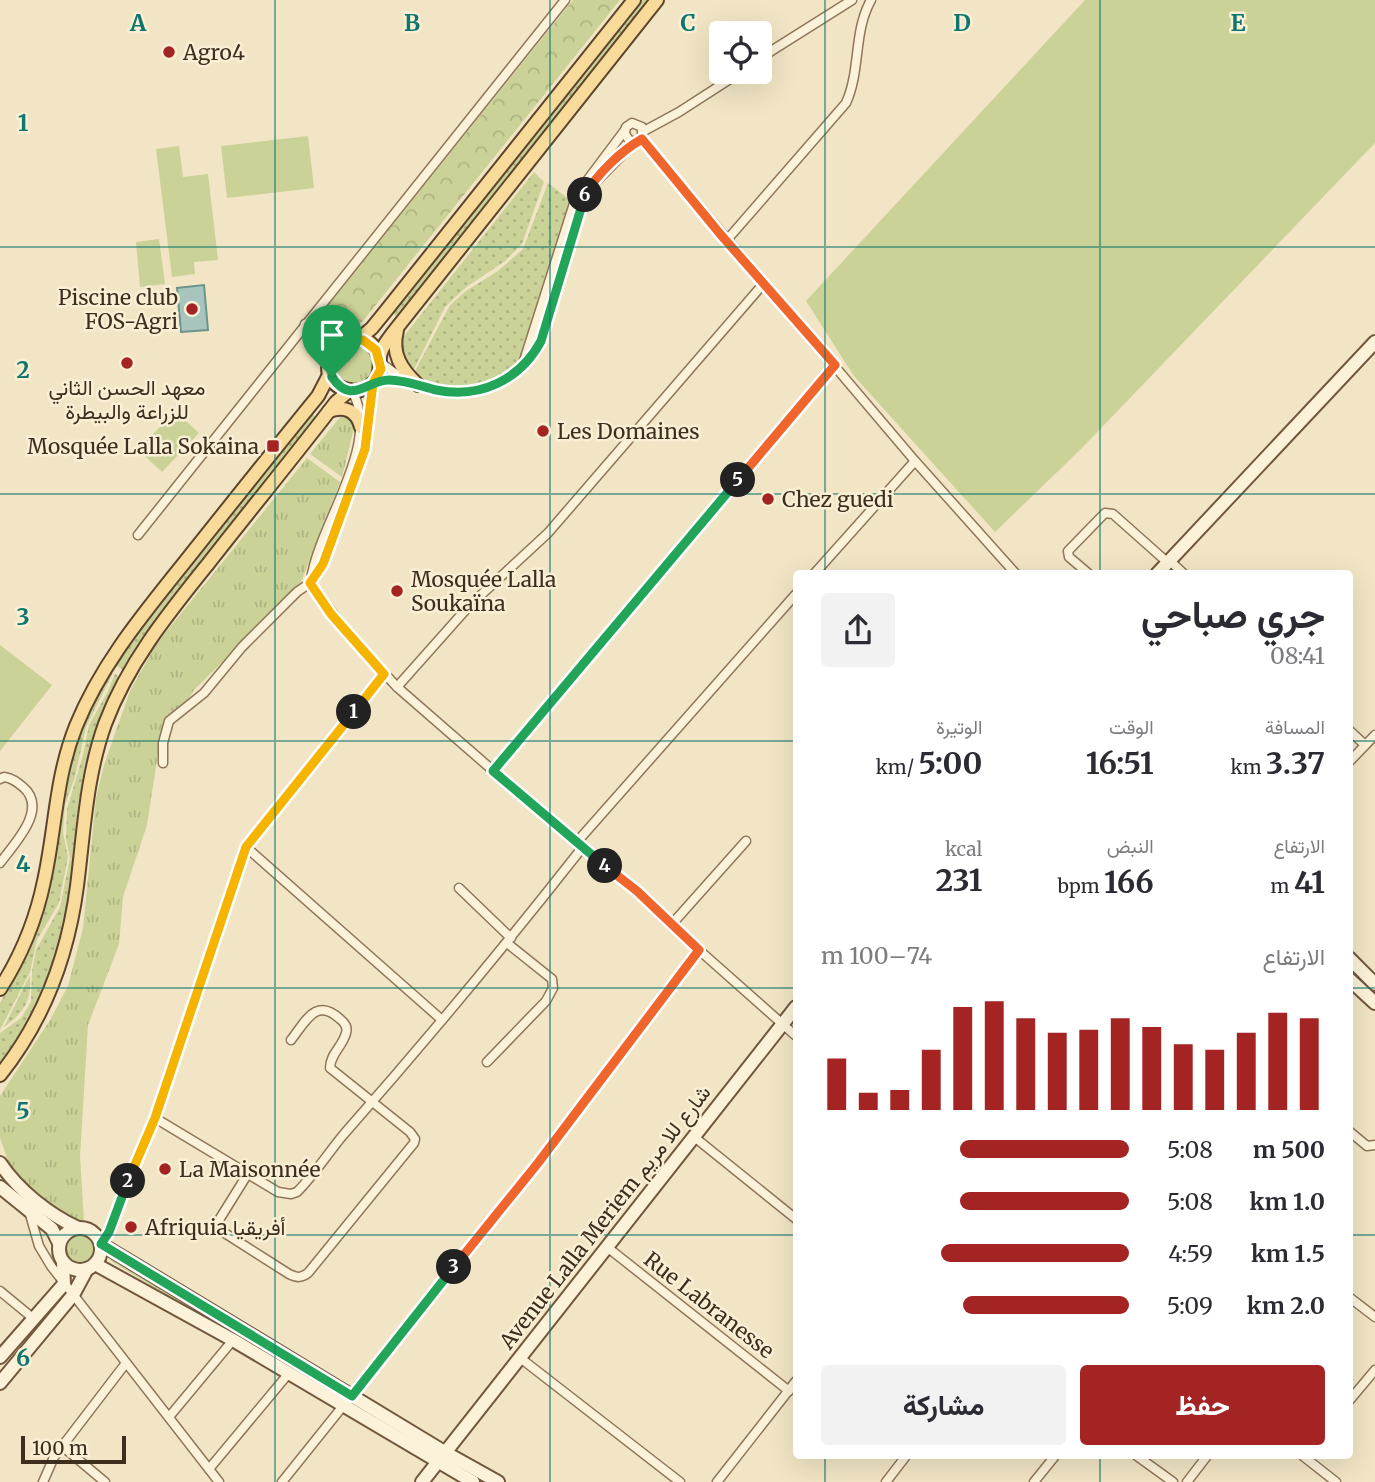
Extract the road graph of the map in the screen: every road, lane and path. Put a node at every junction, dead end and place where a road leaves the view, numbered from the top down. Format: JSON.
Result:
{"nodes":[{"id":1,"x":565,"y":0,"type":"edge"},
{"id":2,"x":634,"y":0,"type":"edge"},
{"id":3,"x":657,"y":0,"type":"edge"},
{"id":4,"x":852,"y":0,"type":"edge"},
{"id":5,"x":871,"y":0,"type":"edge"},
{"id":6,"x":772,"y":50,"type":"edge"},
{"id":7,"x":722,"y":84,"type":"edge"},
{"id":8,"x":625,"y":130,"type":"junction"},
{"id":9,"x":640,"y":137,"type":"junction"},
{"id":10,"x":726,"y":241,"type":"junction"},
{"id":11,"x":764,"y":283,"type":"junction"},
{"id":12,"x":305,"y":324,"type":"junction"},
{"id":13,"x":400,"y":324,"type":"junction"},
{"id":14,"x":316,"y":333,"type":"junction"},
{"id":15,"x":352,"y":340,"type":"junction"},
{"id":16,"x":1375,"y":342,"type":"edge"},
{"id":17,"x":330,"y":356,"type":"junction"},
{"id":18,"x":380,"y":360,"type":"junction"},
{"id":19,"x":523,"y":364,"type":"junction"},
{"id":20,"x":835,"y":365,"type":"junction"},
{"id":21,"x":330,"y":373,"type":"junction"},
{"id":22,"x":375,"y":382,"type":"junction"},
{"id":23,"x":411,"y":383,"type":"junction"},
{"id":24,"x":351,"y":390,"type":"junction"},
{"id":25,"x":329,"y":411,"type":"junction"},
{"id":26,"x":361,"y":427,"type":"junction"},
{"id":27,"x":915,"y":461,"type":"junction"},
{"id":28,"x":138,"y":536,"type":"dead end"},
{"id":29,"x":1168,"y":561,"type":"junction"},
{"id":30,"x":818,"y":570,"type":"edge"},
{"id":31,"x":1012,"y":570,"type":"edge"},
{"id":32,"x":1085,"y":570,"type":"edge"},
{"id":33,"x":1160,"y":570,"type":"edge"},
{"id":34,"x":1179,"y":570,"type":"edge"},
{"id":35,"x":310,"y":583,"type":"junction"},
{"id":36,"x":793,"y":597,"type":"edge"},
{"id":37,"x":384,"y":674,"type":"junction"},
{"id":38,"x":397,"y":687,"type":"junction"},
{"id":39,"x":1353,"y":734,"type":"edge"},
{"id":40,"x":1375,"y":735,"type":"edge"},
{"id":41,"x":1365,"y":745,"type":"junction"},
{"id":42,"x":1353,"y":758,"type":"edge"},
{"id":43,"x":163,"y":763,"type":"dead end"},
{"id":44,"x":493,"y":771,"type":"junction"},
{"id":45,"x":0,"y":779,"type":"edge"},
{"id":46,"x":746,"y":841,"type":"dead end"},
{"id":47,"x":579,"y":846,"type":"junction"},
{"id":48,"x":246,"y":847,"type":"junction"},
{"id":49,"x":0,"y":863,"type":"edge"},
{"id":50,"x":459,"y":888,"type":"dead end"},
{"id":51,"x":672,"y":924,"type":"junction"},
{"id":52,"x":509,"y":941,"type":"junction"},
{"id":53,"x":699,"y":950,"type":"junction"},
{"id":54,"x":1353,"y":962,"type":"edge"},
{"id":55,"x":1353,"y":983,"type":"edge"},
{"id":56,"x":1375,"y":984,"type":"edge"},
{"id":57,"x":0,"y":989,"type":"edge"},
{"id":58,"x":1375,"y":1003,"type":"edge"},
{"id":59,"x":793,"y":1010,"type":"edge"},
{"id":60,"x":442,"y":1020,"type":"junction"},
{"id":61,"x":782,"y":1023,"type":"junction"},
{"id":62,"x":793,"y":1033,"type":"edge"},
{"id":63,"x":291,"y":1040,"type":"dead end"},
{"id":64,"x":487,"y":1062,"type":"dead end"},
{"id":65,"x":0,"y":1075,"type":"edge"},
{"id":66,"x":374,"y":1102,"type":"junction"},
{"id":67,"x":155,"y":1118,"type":"junction"},
{"id":68,"x":1353,"y":1134,"type":"edge"},
{"id":69,"x":693,"y":1136,"type":"junction"},
{"id":70,"x":1375,"y":1145,"type":"edge"},
{"id":71,"x":0,"y":1163,"type":"edge"},
{"id":72,"x":247,"y":1175,"type":"junction"},
{"id":73,"x":0,"y":1187,"type":"edge"},
{"id":74,"x":29,"y":1210,"type":"junction"},
{"id":75,"x":793,"y":1217,"type":"edge"},
{"id":76,"x":78,"y":1228,"type":"junction"},
{"id":77,"x":59,"y":1243,"type":"junction"},
{"id":78,"x":101,"y":1244,"type":"junction"},
{"id":79,"x":607,"y":1247,"type":"junction"},
{"id":80,"x":63,"y":1263,"type":"junction"},
{"id":81,"x":91,"y":1266,"type":"junction"},
{"id":82,"x":64,"y":1284,"type":"junction"},
{"id":83,"x":0,"y":1291,"type":"edge"},
{"id":84,"x":73,"y":1295,"type":"junction"},
{"id":85,"x":1353,"y":1300,"type":"edge"},
{"id":86,"x":1375,"y":1317,"type":"edge"},
{"id":87,"x":34,"y":1319,"type":"junction"},
{"id":88,"x":233,"y":1339,"type":"junction"},
{"id":89,"x":0,"y":1357,"type":"edge"},
{"id":90,"x":519,"y":1357,"type":"junction"},
{"id":91,"x":126,"y":1363,"type":"junction"},
{"id":92,"x":1375,"y":1370,"type":"edge"},
{"id":93,"x":289,"y":1373,"type":"junction"},
{"id":94,"x":0,"y":1383,"type":"edge"},
{"id":95,"x":793,"y":1385,"type":"edge"},
{"id":96,"x":789,"y":1391,"type":"junction"},
{"id":97,"x":1353,"y":1396,"type":"edge"},
{"id":98,"x":348,"y":1401,"type":"junction"},
{"id":99,"x":169,"y":1417,"type":"junction"},
{"id":100,"x":62,"y":1446,"type":"junction"},
{"id":101,"x":442,"y":1458,"type":"junction"},
{"id":102,"x":904,"y":1459,"type":"edge"},
{"id":103,"x":1053,"y":1459,"type":"edge"},
{"id":104,"x":1141,"y":1459,"type":"edge"},
{"id":105,"x":1205,"y":1459,"type":"edge"},
{"id":106,"x":1308,"y":1459,"type":"edge"},
{"id":107,"x":209,"y":1469,"type":"junction"},
{"id":108,"x":43,"y":1482,"type":"edge"},
{"id":109,"x":106,"y":1482,"type":"edge"},
{"id":110,"x":219,"y":1482,"type":"edge"},
{"id":111,"x":282,"y":1482,"type":"edge"},
{"id":112,"x":422,"y":1482,"type":"edge"},
{"id":113,"x":473,"y":1482,"type":"edge"},
{"id":114,"x":498,"y":1482,"type":"edge"},
{"id":115,"x":680,"y":1482,"type":"edge"},
{"id":116,"x":718,"y":1482,"type":"edge"},
{"id":117,"x":886,"y":1482,"type":"edge"},
{"id":118,"x":1034,"y":1482,"type":"edge"},
{"id":119,"x":1173,"y":1482,"type":"edge"},
{"id":120,"x":1187,"y":1482,"type":"edge"},
{"id":121,"x":1336,"y":1482,"type":"edge"}],
"edges":[{"from":1,"to":12,"type":"street"},
{"from":2,"to":15,"type":"main road"},
{"from":3,"to":13,"type":"main road"},
{"from":4,"to":6,"type":"street"},
{"from":5,"to":10,"type":"street"},
{"from":7,"to":9,"type":"street"},
{"from":8,"to":9,"type":"street"},
{"from":8,"to":9,"type":"street"},
{"from":8,"to":19,"type":"street"},
{"from":9,"to":10,"type":"street"},
{"from":9,"to":19,"type":"street"},
{"from":10,"to":11,"type":"street"},
{"from":11,"to":20,"type":"street"},
{"from":11,"to":38,"type":"street"},
{"from":12,"to":14,"type":"street"},
{"from":12,"to":28,"type":"street"},
{"from":13,"to":18,"type":"main road"},
{"from":13,"to":23,"type":"main road"},
{"from":14,"to":15,"type":"street"},
{"from":14,"to":17,"type":"street"},
{"from":15,"to":17,"type":"main road"},
{"from":15,"to":18,"type":"main road"},
{"from":16,"to":29,"type":"street"},
{"from":17,"to":21,"type":"main road"},
{"from":18,"to":22,"type":"main road"},
{"from":18,"to":23,"type":"street"},
{"from":19,"to":23,"type":"street"},
{"from":20,"to":27,"type":"street"},
{"from":20,"to":44,"type":"street"},
{"from":21,"to":24,"type":"main road"},
{"from":21,"to":57,"type":"main road"},
{"from":22,"to":23,"type":"street"},
{"from":22,"to":24,"type":"main road"},
{"from":22,"to":35,"type":"street"},
{"from":24,"to":25,"type":"main road"},
{"from":24,"to":26,"type":"street"},
{"from":25,"to":26,"type":"main road"},
{"from":25,"to":65,"type":"main road"},
{"from":26,"to":35,"type":"street"},
{"from":27,"to":30,"type":"street"},
{"from":27,"to":31,"type":"street"},
{"from":29,"to":32,"type":"street"},
{"from":29,"to":33,"type":"street"},
{"from":29,"to":34,"type":"street"},
{"from":35,"to":37,"type":"street"},
{"from":35,"to":43,"type":"street"},
{"from":36,"to":47,"type":"street"},
{"from":37,"to":38,"type":"street"},
{"from":37,"to":48,"type":"street"},
{"from":38,"to":44,"type":"street"},
{"from":39,"to":41,"type":"street"},
{"from":40,"to":41,"type":"street"},
{"from":41,"to":42,"type":"street"},
{"from":44,"to":47,"type":"street"},
{"from":45,"to":49,"type":"street"},
{"from":46,"to":51,"type":"street"},
{"from":47,"to":51,"type":"street"},
{"from":47,"to":52,"type":"street"},
{"from":48,"to":60,"type":"street"},
{"from":48,"to":67,"type":"street"},
{"from":50,"to":52,"type":"street"},
{"from":51,"to":53,"type":"street"},
{"from":52,"to":60,"type":"street"},
{"from":52,"to":64,"type":"street"},
{"from":53,"to":61,"type":"street"},
{"from":53,"to":98,"type":"street"},
{"from":54,"to":56,"type":"street"},
{"from":55,"to":58,"type":"street"},
{"from":59,"to":61,"type":"street","name":"Avenue Lalla Meriem شارع للا مريم"},
{"from":60,"to":66,"type":"street"},
{"from":61,"to":62,"type":"street"},
{"from":61,"to":69,"type":"street","name":"Avenue Lalla Meriem شارع للا مريم"},
{"from":63,"to":66,"type":"street"},
{"from":66,"to":72,"type":"street"},
{"from":66,"to":72,"type":"street"},
{"from":67,"to":72,"type":"street"},
{"from":67,"to":78,"type":"street"},
{"from":68,"to":70,"type":"street"},
{"from":69,"to":75,"type":"street"},
{"from":69,"to":79,"type":"street","name":"Avenue Lalla Meriem شارع للا مريم"},
{"from":71,"to":76,"type":"street"},
{"from":73,"to":74,"type":"street"},
{"from":74,"to":77,"type":"street"},
{"from":74,"to":82,"type":"street"},
{"from":76,"to":77,"type":"street"},
{"from":76,"to":78,"type":"street"},
{"from":77,"to":80,"type":"street"},
{"from":78,"to":81,"type":"street"},
{"from":78,"to":98,"type":"street"},
{"from":79,"to":90,"type":"street","name":"Avenue Lalla Meriem شارع للا مريم"},
{"from":79,"to":96,"type":"street","name":"Rue Labranesse"},
{"from":80,"to":81,"type":"street"},
{"from":80,"to":82,"type":"street"},
{"from":81,"to":84,"type":"street"},
{"from":81,"to":88,"type":"street"},
{"from":82,"to":84,"type":"street"},
{"from":82,"to":87,"type":"street"},
{"from":83,"to":87,"type":"street"},
{"from":84,"to":91,"type":"street"},
{"from":84,"to":94,"type":"street"},
{"from":85,"to":86,"type":"street"},
{"from":87,"to":89,"type":"street"},
{"from":88,"to":93,"type":"street"},
{"from":88,"to":99,"type":"street"},
{"from":90,"to":101,"type":"street","name":"Avenue Lalla Meriem شارع للا مريم"},
{"from":90,"to":115,"type":"street"},
{"from":91,"to":99,"type":"street"},
{"from":91,"to":100,"type":"street"},
{"from":92,"to":97,"type":"street"},
{"from":93,"to":98,"type":"street"},
{"from":93,"to":107,"type":"street"},
{"from":95,"to":96,"type":"street"},
{"from":96,"to":116,"type":"street"},
{"from":98,"to":101,"type":"street"},
{"from":98,"to":111,"type":"street"},
{"from":99,"to":107,"type":"street"},
{"from":100,"to":108,"type":"street"},
{"from":100,"to":109,"type":"street"},
{"from":101,"to":112,"type":"street","name":"Avenue Lalla Meriem شارع للا مريم"},
{"from":101,"to":113,"type":"street"},
{"from":101,"to":114,"type":"street"},
{"from":102,"to":117,"type":"street"},
{"from":103,"to":118,"type":"street"},
{"from":104,"to":119,"type":"street"},
{"from":105,"to":120,"type":"street"},
{"from":106,"to":121,"type":"street"},
{"from":107,"to":110,"type":"street"}]}
